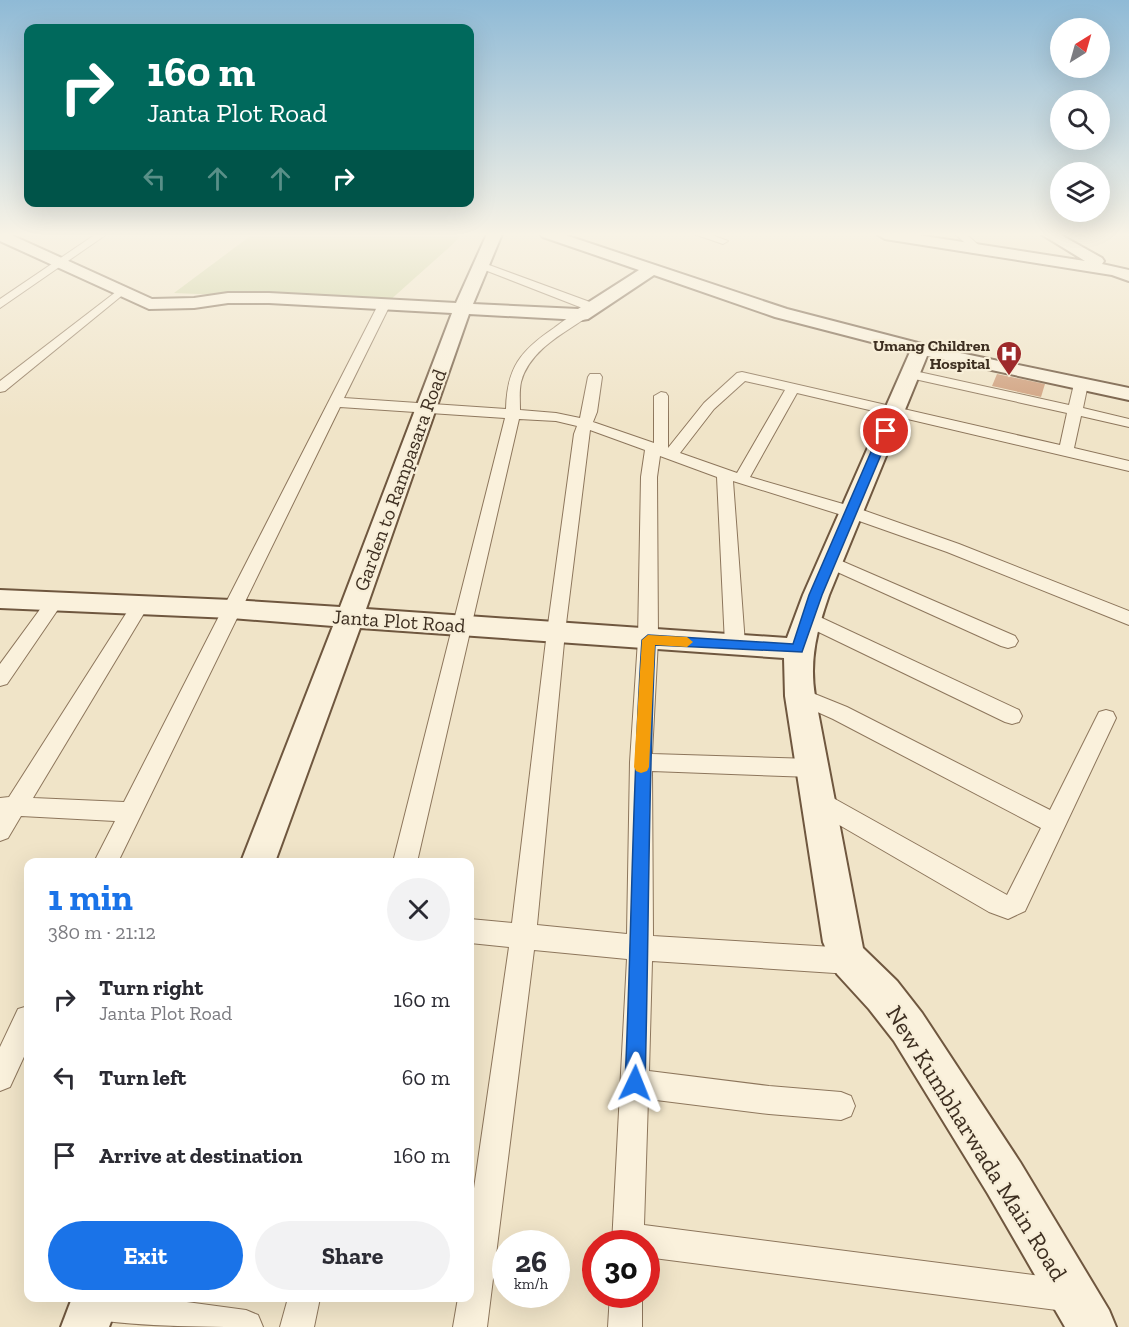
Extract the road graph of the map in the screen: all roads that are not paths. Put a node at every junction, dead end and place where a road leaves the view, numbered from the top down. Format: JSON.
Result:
{"nodes":[{"id":1,"x":115,"y":296,"type":"edge"},
{"id":2,"x":132,"y":296,"type":"edge"},
{"id":3,"x":468,"y":296,"type":"edge"},
{"id":4,"x":551,"y":296,"type":"edge"},
{"id":5,"x":612,"y":296,"type":"edge"},
{"id":6,"x":729,"y":296,"type":"edge"},
{"id":7,"x":384,"y":305,"type":"junction"},
{"id":8,"x":462,"y":309,"type":"junction"},
{"id":9,"x":588,"y":312,"type":"junction"},
{"id":10,"x":916,"y":362,"type":"junction"},
{"id":11,"x":595,"y":377,"type":"dead end"},
{"id":12,"x":1080,"y":384,"type":"junction"},
{"id":13,"x":793,"y":387,"type":"junction"},
{"id":14,"x":0,"y":388,"type":"edge"},
{"id":15,"x":1129,"y":394,"type":"edge"},
{"id":16,"x":661,"y":396,"type":"dead end"},
{"id":17,"x":334,"y":402,"type":"junction"},
{"id":18,"x":425,"y":408,"type":"junction"},
{"id":19,"x":895,"y":410,"type":"junction"},
{"id":20,"x":1076,"y":410,"type":"junction"},
{"id":21,"x":513,"y":414,"type":"junction"},
{"id":22,"x":1129,"y":423,"type":"edge"},
{"id":23,"x":586,"y":424,"type":"junction"},
{"id":24,"x":1065,"y":450,"type":"junction"},
{"id":25,"x":662,"y":451,"type":"junction"},
{"id":26,"x":1129,"y":466,"type":"edge"},
{"id":27,"x":733,"y":476,"type":"junction"},
{"id":28,"x":851,"y":512,"type":"junction"},
{"id":29,"x":830,"y":562,"type":"junction"},
{"id":30,"x":0,"y":599,"type":"edge"},
{"id":31,"x":55,"y":601,"type":"junction"},
{"id":32,"x":140,"y":605,"type":"junction"},
{"id":33,"x":231,"y":609,"type":"junction"},
{"id":34,"x":350,"y":617,"type":"junction"},
{"id":35,"x":1129,"y":618,"type":"edge"},
{"id":36,"x":461,"y":625,"type":"junction"},
{"id":37,"x":556,"y":632,"type":"junction"},
{"id":38,"x":802,"y":633,"type":"junction"},
{"id":39,"x":648,"y":640,"type":"junction"},
{"id":40,"x":1008,"y":641,"type":"dead end"},
{"id":41,"x":735,"y":644,"type":"junction"},
{"id":42,"x":0,"y":679,"type":"edge"},
{"id":43,"x":800,"y":696,"type":"junction"},
{"id":44,"x":1012,"y":716,"type":"dead end"},
{"id":45,"x":1106,"y":718,"type":"dead end"},
{"id":46,"x":642,"y":762,"type":"junction"},
{"id":47,"x":815,"y":785,"type":"junction"},
{"id":48,"x":8,"y":806,"type":"edge"},
{"id":49,"x":130,"y":812,"type":"junction"},
{"id":50,"x":1055,"y":824,"type":"junction"},
{"id":51,"x":0,"y":831,"type":"edge"},
{"id":52,"x":108,"y":858,"type":"edge"},
{"id":53,"x":260,"y":858,"type":"edge"},
{"id":54,"x":406,"y":858,"type":"edge"},
{"id":55,"x":474,"y":931,"type":"edge"},
{"id":56,"x":523,"y":936,"type":"junction"},
{"id":57,"x":640,"y":948,"type":"junction"},
{"id":58,"x":850,"y":961,"type":"junction"},
{"id":59,"x":24,"y":1027,"type":"edge"},
{"id":60,"x":0,"y":1077,"type":"edge"},
{"id":61,"x":635,"y":1083,"type":"junction"},
{"id":62,"x":841,"y":1106,"type":"dead end"},
{"id":63,"x":628,"y":1230,"type":"edge"},
{"id":64,"x":660,"y":1245,"type":"edge"},
{"id":65,"x":1074,"y":1296,"type":"junction"},
{"id":66,"x":474,"y":1297,"type":"edge"},
{"id":67,"x":303,"y":1302,"type":"edge"},
{"id":68,"x":473,"y":1302,"type":"edge"},
{"id":69,"x":626,"y":1308,"type":"edge"},
{"id":70,"x":92,"y":1310,"type":"edge"},
{"id":71,"x":246,"y":1327,"type":"edge"},
{"id":72,"x":297,"y":1327,"type":"edge"},
{"id":73,"x":470,"y":1327,"type":"edge"},
{"id":74,"x":625,"y":1327,"type":"edge"},
{"id":75,"x":1092,"y":1327,"type":"edge"}],
"edges":[{"from":1,"to":14,"type":"street"},
{"from":2,"to":7,"type":"main road"},
{"from":3,"to":8,"type":"main road","name":"Garden to Rampasara Road"},
{"from":4,"to":9,"type":"street"},
{"from":5,"to":9,"type":"main road"},
{"from":6,"to":10,"type":"main road"},
{"from":7,"to":8,"type":"main road"},
{"from":7,"to":17,"type":"street"},
{"from":8,"to":9,"type":"main road"},
{"from":8,"to":18,"type":"main road","name":"Garden to Rampasara Road"},
{"from":9,"to":21,"type":"street"},
{"from":10,"to":12,"type":"main road"},
{"from":10,"to":19,"type":"main road","name":"New Kumbharwada Main Road"},
{"from":10,"to":20,"type":"street"},
{"from":11,"to":23,"type":"street"},
{"from":12,"to":15,"type":"main road"},
{"from":12,"to":20,"type":"street"},
{"from":13,"to":19,"type":"street"},
{"from":13,"to":25,"type":"street"},
{"from":13,"to":27,"type":"street"},
{"from":16,"to":25,"type":"street"},
{"from":17,"to":18,"type":"street"},
{"from":17,"to":33,"type":"street"},
{"from":18,"to":21,"type":"street"},
{"from":18,"to":34,"type":"main road","name":"Garden to Rampasara Road"},
{"from":19,"to":24,"type":"street"},
{"from":19,"to":28,"type":"main road","name":"New Kumbharwada Main Road"},
{"from":20,"to":22,"type":"street"},
{"from":20,"to":24,"type":"street"},
{"from":21,"to":23,"type":"street"},
{"from":21,"to":36,"type":"street"},
{"from":23,"to":25,"type":"street"},
{"from":23,"to":37,"type":"street"},
{"from":24,"to":26,"type":"street"},
{"from":25,"to":27,"type":"street"},
{"from":25,"to":39,"type":"street"},
{"from":27,"to":28,"type":"street"},
{"from":27,"to":41,"type":"street"},
{"from":28,"to":29,"type":"main road","name":"New Kumbharwada Main Road"},
{"from":28,"to":35,"type":"street"},
{"from":29,"to":38,"type":"main road","name":"New Kumbharwada Main Road"},
{"from":29,"to":40,"type":"street"},
{"from":30,"to":31,"type":"main road","name":"Janta Plot Road"},
{"from":31,"to":32,"type":"main road","name":"Janta Plot Road"},
{"from":31,"to":42,"type":"street"},
{"from":32,"to":33,"type":"main road","name":"Janta Plot Road"},
{"from":32,"to":48,"type":"street"},
{"from":33,"to":34,"type":"main road","name":"Janta Plot Road"},
{"from":33,"to":49,"type":"street"},
{"from":34,"to":36,"type":"main road","name":"Janta Plot Road"},
{"from":34,"to":53,"type":"main road","name":"Garden to Rampasara Road"},
{"from":36,"to":37,"type":"main road","name":"Janta Plot Road"},
{"from":36,"to":54,"type":"street"},
{"from":37,"to":39,"type":"main road","name":"Janta Plot Road"},
{"from":37,"to":56,"type":"street"},
{"from":38,"to":41,"type":"main road","name":"Janta Plot Road"},
{"from":38,"to":43,"type":"main road","name":"New Kumbharwada Main Road"},
{"from":38,"to":44,"type":"street"},
{"from":39,"to":41,"type":"main road","name":"Janta Plot Road"},
{"from":39,"to":46,"type":"street"},
{"from":43,"to":47,"type":"main road","name":"New Kumbharwada Main Road"},
{"from":43,"to":50,"type":"street"},
{"from":45,"to":50,"type":"street"},
{"from":46,"to":47,"type":"street"},
{"from":46,"to":57,"type":"street"},
{"from":47,"to":50,"type":"street"},
{"from":47,"to":58,"type":"main road","name":"New Kumbharwada Main Road"},
{"from":48,"to":49,"type":"street"},
{"from":48,"to":51,"type":"street"},
{"from":49,"to":52,"type":"street"},
{"from":55,"to":56,"type":"street"},
{"from":56,"to":57,"type":"street"},
{"from":56,"to":66,"type":"street"},
{"from":57,"to":58,"type":"street"},
{"from":57,"to":61,"type":"street"},
{"from":58,"to":65,"type":"main road","name":"New Kumbharwada Main Road"},
{"from":59,"to":60,"type":"street"},
{"from":61,"to":62,"type":"street"},
{"from":61,"to":63,"type":"street"},
{"from":64,"to":65,"type":"street"},
{"from":65,"to":75,"type":"main road","name":"New Kumbharwada Main Road"},
{"from":67,"to":72,"type":"street"},
{"from":68,"to":73,"type":"street"},
{"from":69,"to":74,"type":"street"},
{"from":70,"to":71,"type":"street"}]}
